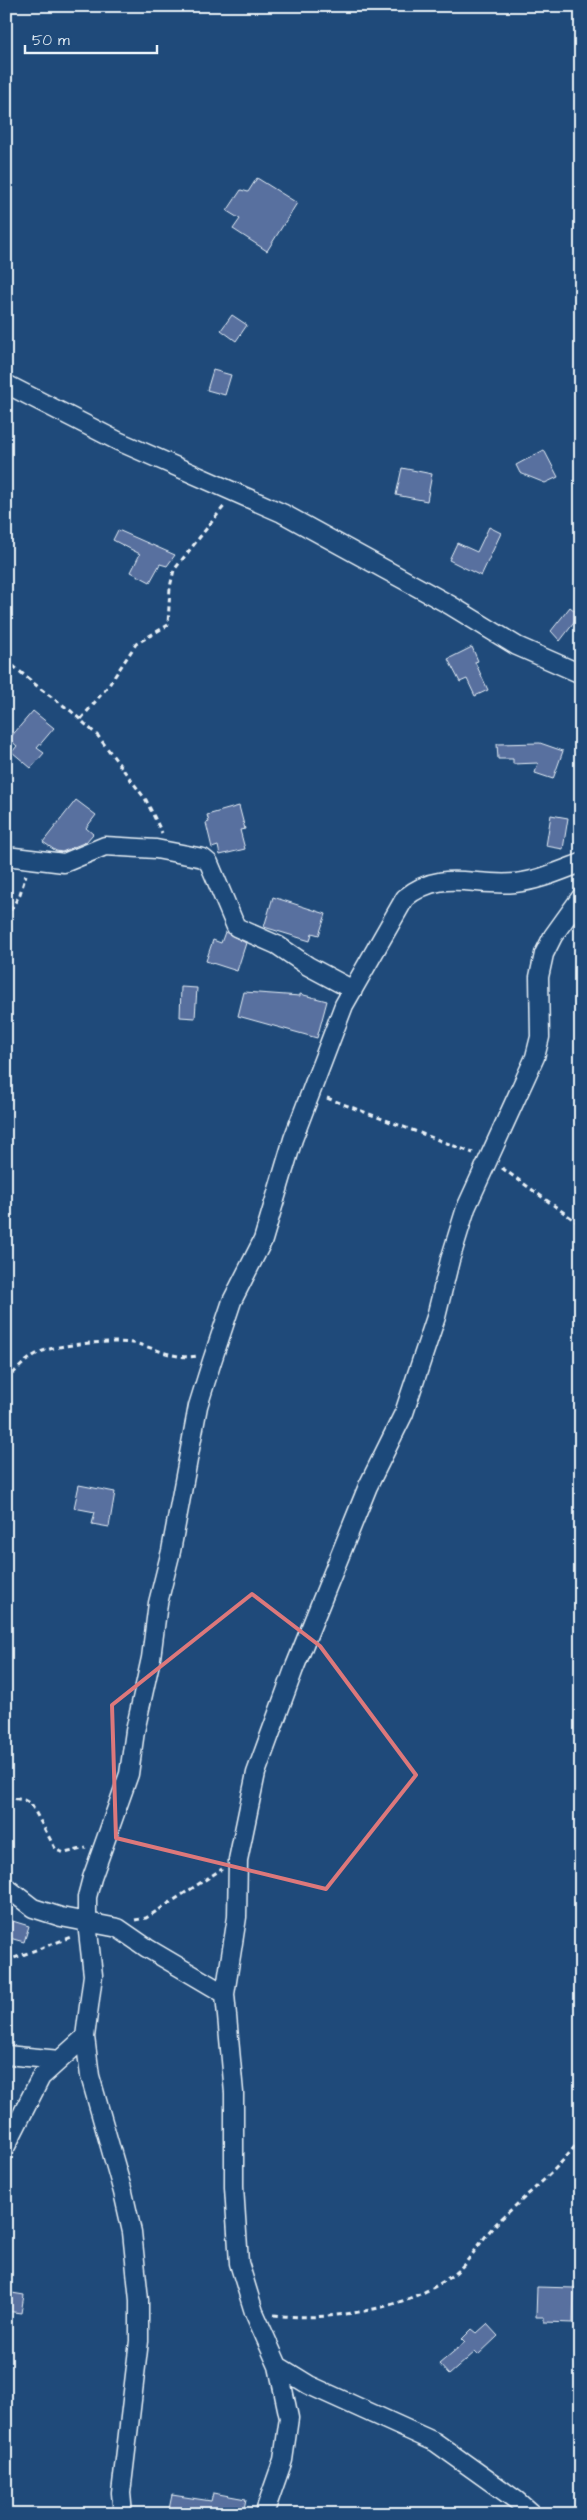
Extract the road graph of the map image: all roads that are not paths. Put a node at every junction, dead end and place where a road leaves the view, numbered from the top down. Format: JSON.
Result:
{"nodes":[{"id":1,"x":6,"y":384,"type":"edge"},
{"id":2,"x":581,"y":674,"type":"edge"},
{"id":3,"x":6,"y":856,"type":"edge"},
{"id":4,"x":581,"y":863,"type":"edge"},
{"id":5,"x":581,"y":897,"type":"edge"},
{"id":6,"x":353,"y":990,"type":"junction"},
{"id":7,"x":6,"y":1887,"type":"edge"},
{"id":8,"x":87,"y":1923,"type":"junction"},
{"id":9,"x":225,"y":1994,"type":"junction"},
{"id":10,"x":85,"y":2037,"type":"junction"},
{"id":11,"x":6,"y":2055,"type":"edge"},
{"id":12,"x":60,"y":2060,"type":"junction"},
{"id":13,"x":6,"y":2146,"type":"edge"},
{"id":14,"x":278,"y":2366,"type":"junction"},
{"id":15,"x":123,"y":2514,"type":"edge"},
{"id":16,"x":264,"y":2514,"type":"edge"},
{"id":17,"x":532,"y":2514,"type":"edge"}],
"edges":[{"from":1,"to":2,"type":"street"},
{"from":3,"to":6,"type":"street"},
{"from":4,"to":6,"type":"street"},
{"from":5,"to":9,"type":"street"},
{"from":6,"to":8,"type":"street"},
{"from":7,"to":8,"type":"street"},
{"from":8,"to":9,"type":"street"},
{"from":8,"to":10,"type":"street"},
{"from":9,"to":14,"type":"street"},
{"from":10,"to":12,"type":"street"},
{"from":10,"to":15,"type":"street"},
{"from":11,"to":12,"type":"street"},
{"from":12,"to":13,"type":"street"},
{"from":14,"to":16,"type":"street"},
{"from":14,"to":17,"type":"street"}]}
